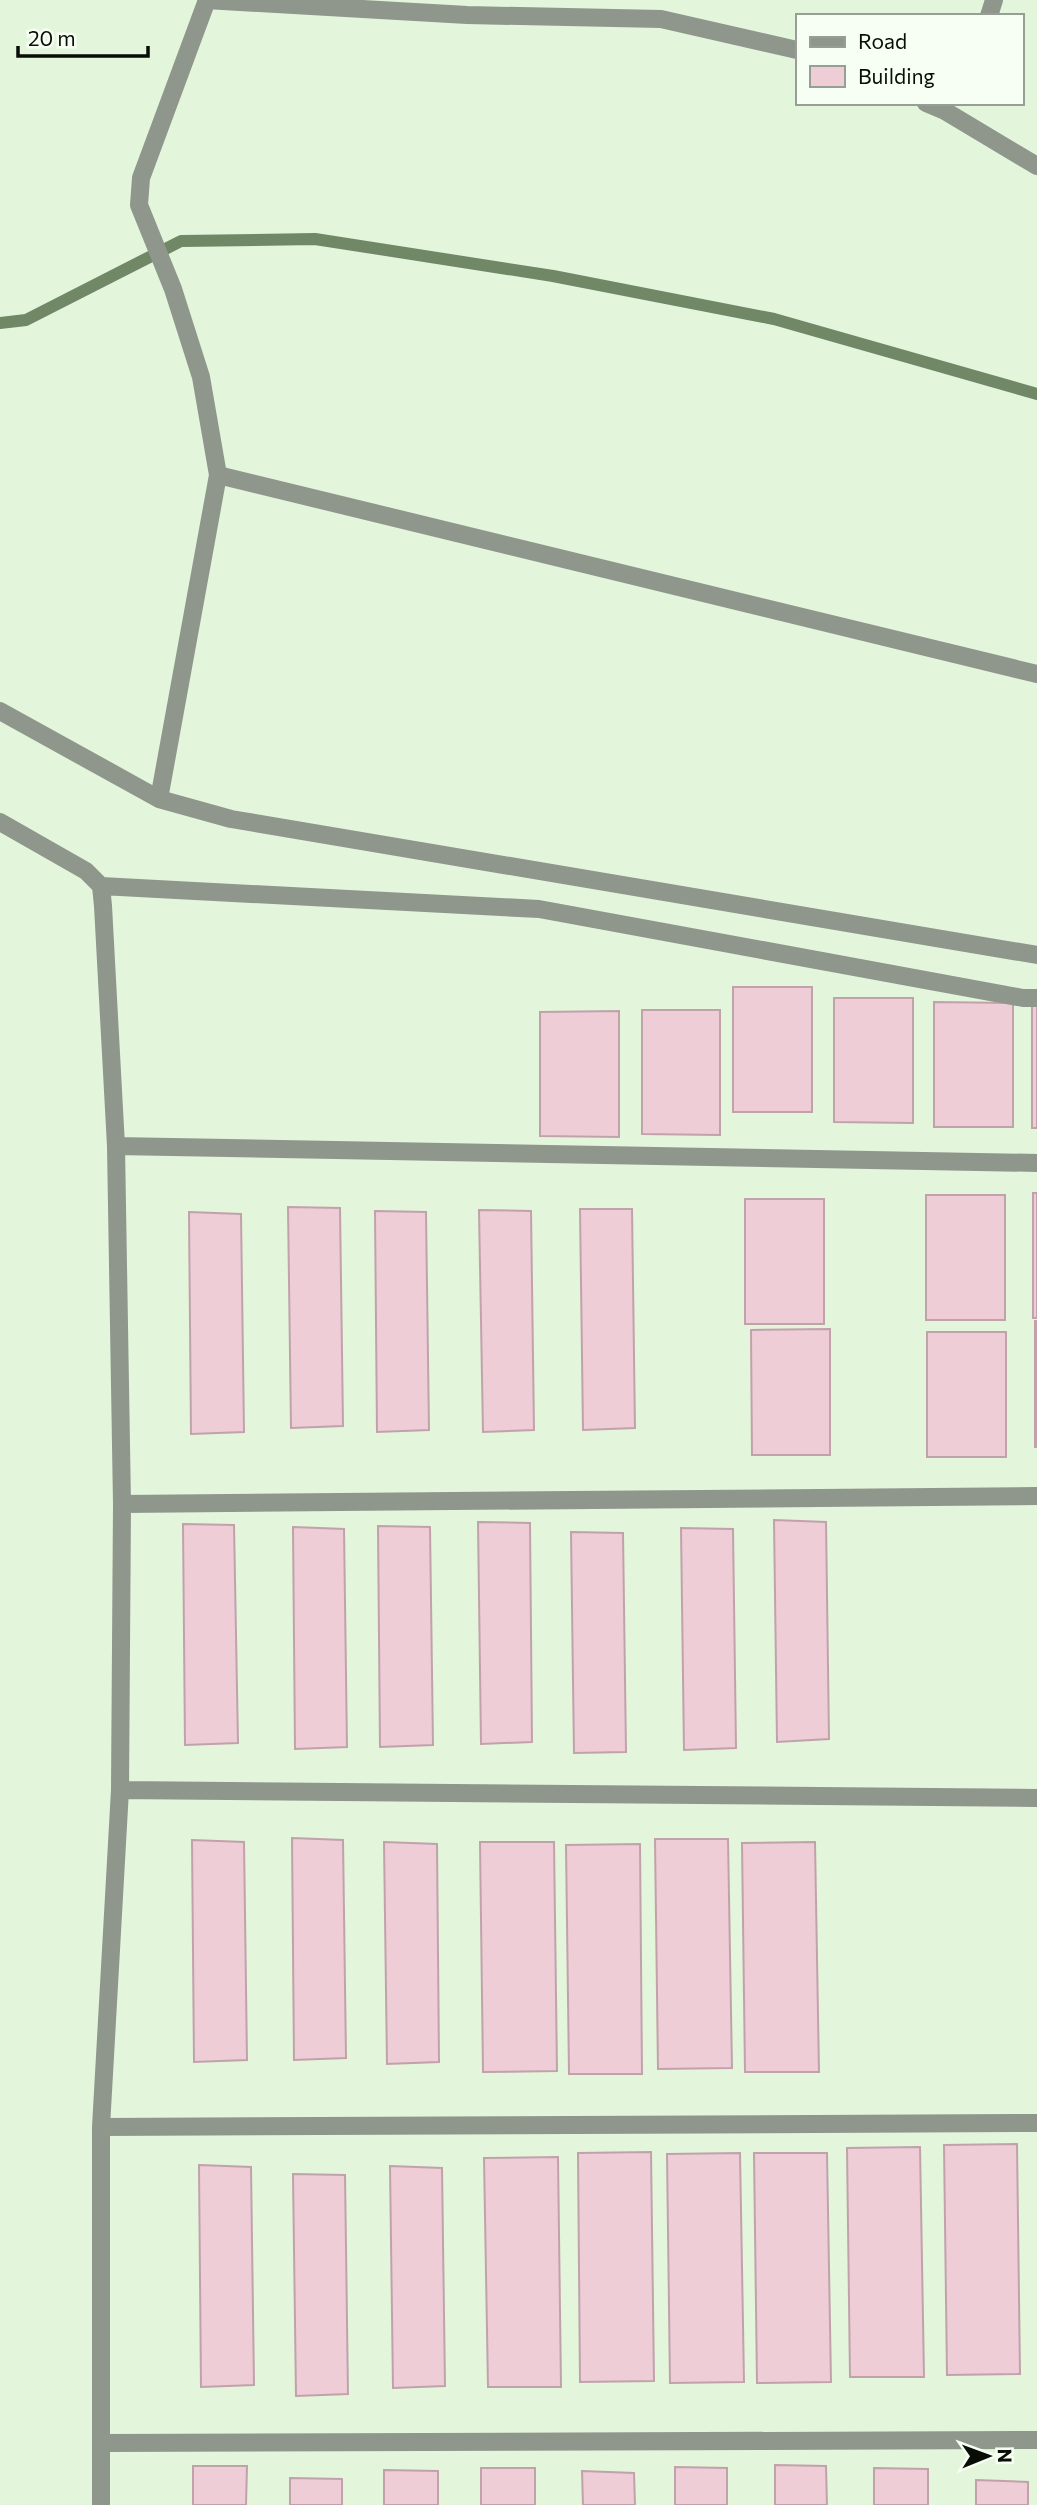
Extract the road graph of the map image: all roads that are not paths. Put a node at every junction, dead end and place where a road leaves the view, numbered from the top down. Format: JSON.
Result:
{"nodes":[{"id":1,"x":206,"y":0,"type":"edge"},
{"id":2,"x":469,"y":7,"type":"edge"},
{"id":3,"x":796,"y":50,"type":"edge"},
{"id":4,"x":947,"y":107,"type":"edge"},
{"id":5,"x":1037,"y":166,"type":"edge"},
{"id":6,"x":218,"y":475,"type":"junction"},
{"id":7,"x":1037,"y":674,"type":"edge"},
{"id":8,"x":0,"y":711,"type":"edge"},
{"id":9,"x":159,"y":799,"type":"junction"},
{"id":10,"x":0,"y":821,"type":"edge"},
{"id":11,"x":101,"y":886,"type":"junction"},
{"id":12,"x":1037,"y":955,"type":"edge"},
{"id":13,"x":1037,"y":998,"type":"edge"},
{"id":14,"x":116,"y":1146,"type":"junction"},
{"id":15,"x":1037,"y":1163,"type":"edge"},
{"id":16,"x":1037,"y":1496,"type":"edge"},
{"id":17,"x":122,"y":1504,"type":"junction"},
{"id":18,"x":120,"y":1790,"type":"junction"},
{"id":19,"x":1037,"y":1798,"type":"edge"},
{"id":20,"x":1037,"y":2123,"type":"edge"},
{"id":21,"x":101,"y":2127,"type":"junction"},
{"id":22,"x":1037,"y":2440,"type":"edge"},
{"id":23,"x":101,"y":2443,"type":"junction"},
{"id":24,"x":101,"y":2505,"type":"edge"}],
"edges":[{"from":1,"to":2,"type":"street"},
{"from":1,"to":6,"type":"street"},
{"from":2,"to":3,"type":"street"},
{"from":4,"to":5,"type":"street"},
{"from":6,"to":7,"type":"street"},
{"from":6,"to":9,"type":"street"},
{"from":8,"to":9,"type":"street"},
{"from":9,"to":12,"type":"street"},
{"from":10,"to":11,"type":"street"},
{"from":11,"to":13,"type":"street"},
{"from":11,"to":14,"type":"street"},
{"from":14,"to":15,"type":"street"},
{"from":14,"to":17,"type":"street"},
{"from":16,"to":17,"type":"street"},
{"from":17,"to":18,"type":"street"},
{"from":18,"to":19,"type":"street"},
{"from":18,"to":21,"type":"street"},
{"from":20,"to":21,"type":"street"},
{"from":21,"to":23,"type":"street"},
{"from":22,"to":23,"type":"street"},
{"from":23,"to":24,"type":"street"}]}
